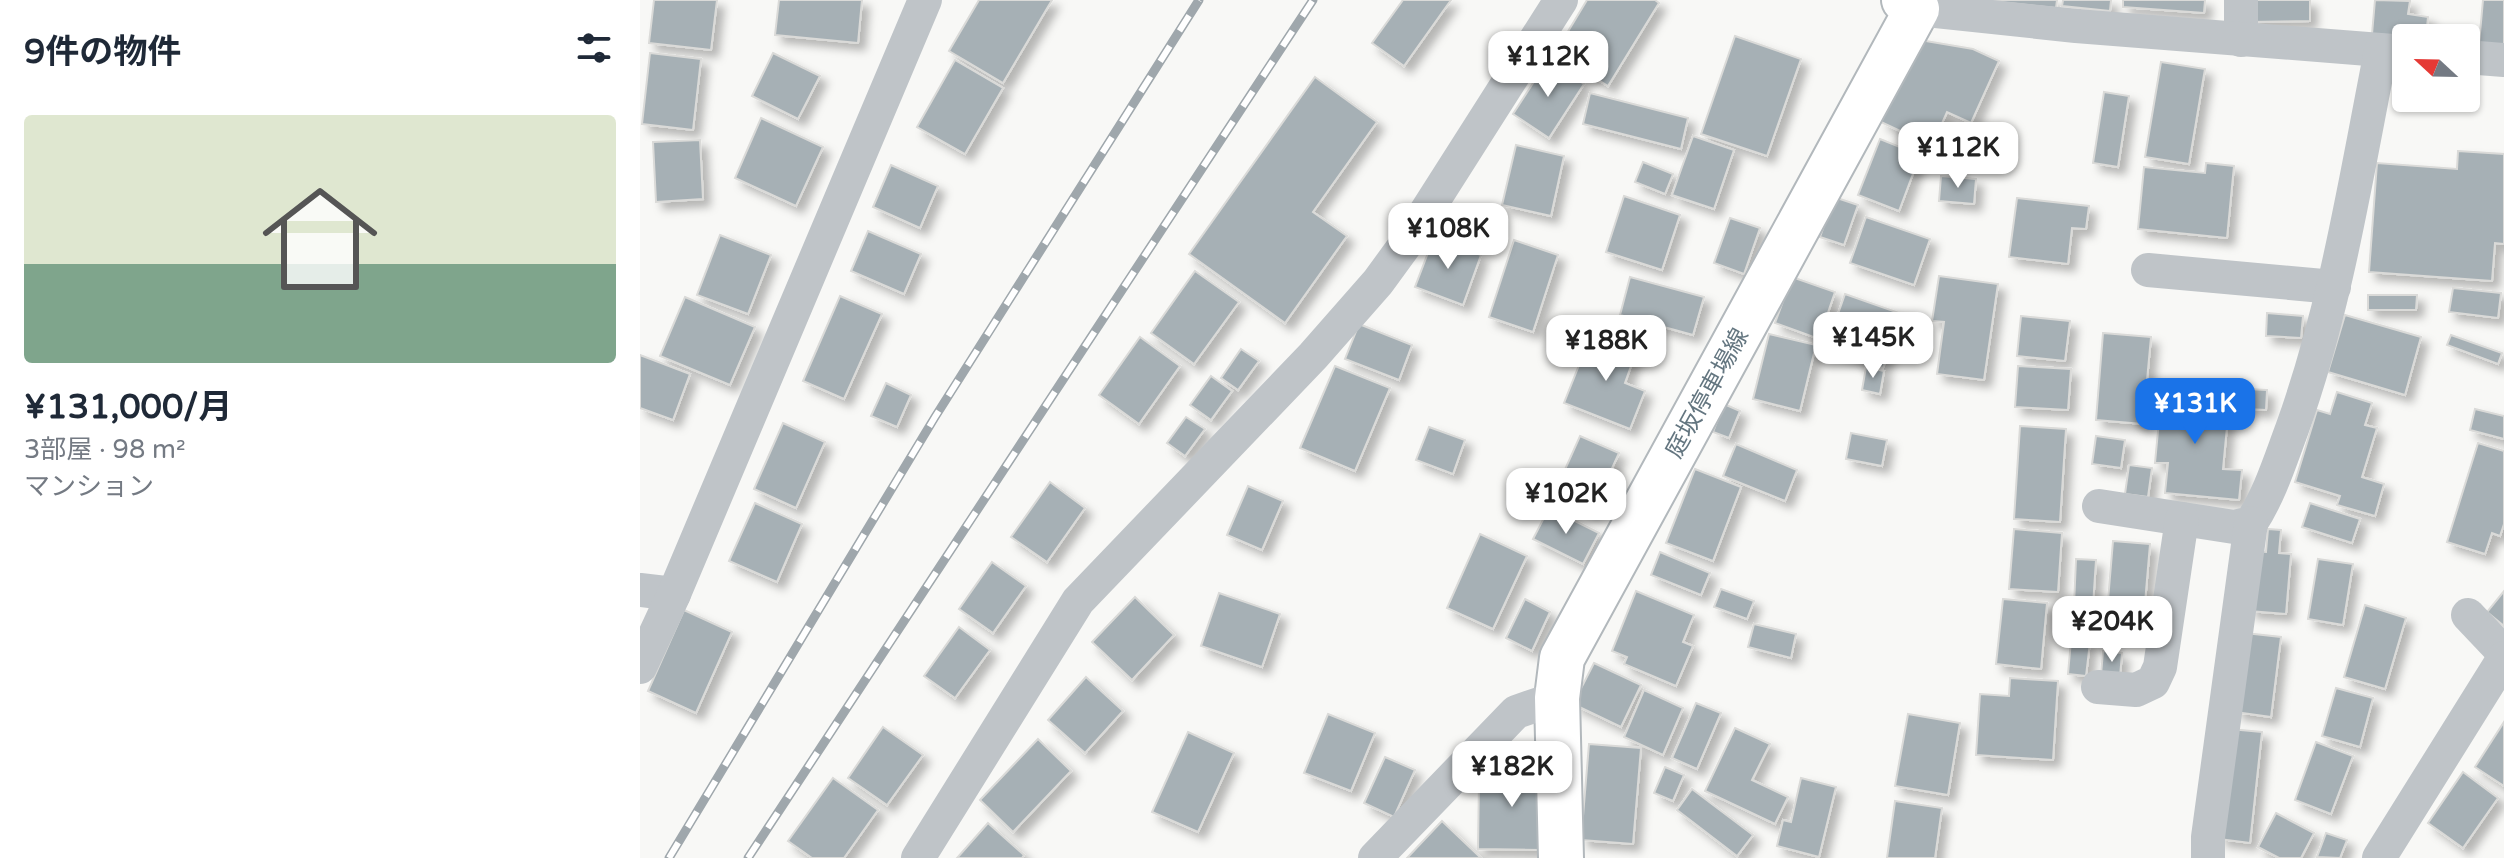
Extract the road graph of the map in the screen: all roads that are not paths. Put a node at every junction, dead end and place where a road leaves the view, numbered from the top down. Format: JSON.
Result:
{"nodes":[{"id":1,"x":925,"y":0,"type":"edge"},
{"id":2,"x":1561,"y":0,"type":"edge"},
{"id":3,"x":2241,"y":0,"type":"edge"},
{"id":4,"x":1916,"y":3,"type":"edge"},
{"id":5,"x":2241,"y":40,"type":"junction"},
{"id":6,"x":2392,"y":52,"type":"edge"},
{"id":7,"x":2480,"y":58,"type":"edge"},
{"id":8,"x":2392,"y":60,"type":"edge"},
{"id":9,"x":2504,"y":60,"type":"edge"},
{"id":10,"x":2148,"y":270,"type":"dead end"},
{"id":11,"x":2334,"y":287,"type":"junction"},
{"id":12,"x":2099,"y":506,"type":"dead end"},
{"id":13,"x":2182,"y":519,"type":"junction"},
{"id":14,"x":2251,"y":523,"type":"junction"},
{"id":15,"x":640,"y":590,"type":"edge"},
{"id":16,"x":674,"y":594,"type":"junction"},
{"id":17,"x":2468,"y":615,"type":"dead end"},
{"id":18,"x":2504,"y":656,"type":"edge"},
{"id":19,"x":640,"y":667,"type":"edge"},
{"id":20,"x":2098,"y":687,"type":"dead end"},
{"id":21,"x":1557,"y":698,"type":"junction"},
{"id":22,"x":918,"y":858,"type":"edge"},
{"id":23,"x":1375,"y":858,"type":"edge"},
{"id":24,"x":1561,"y":858,"type":"edge"},
{"id":25,"x":2208,"y":858,"type":"edge"},
{"id":26,"x":2379,"y":858,"type":"edge"}],
"edges":[{"from":1,"to":16,"type":"street"},
{"from":2,"to":22,"type":"street"},
{"from":3,"to":5,"type":"street"},
{"from":4,"to":5,"type":"street"},
{"from":4,"to":21,"type":"main road","name":"庭坂停車場線"},
{"from":5,"to":6,"type":"street"},
{"from":7,"to":9,"type":"street"},
{"from":8,"to":11,"type":"street"},
{"from":10,"to":11,"type":"street"},
{"from":11,"to":14,"type":"street"},
{"from":12,"to":13,"type":"street"},
{"from":13,"to":14,"type":"street"},
{"from":13,"to":20,"type":"street"},
{"from":14,"to":25,"type":"street"},
{"from":15,"to":16,"type":"street"},
{"from":16,"to":19,"type":"street"},
{"from":17,"to":18,"type":"street"},
{"from":18,"to":26,"type":"street"},
{"from":21,"to":23,"type":"street"},
{"from":21,"to":24,"type":"main road","name":"庭坂停車場線"}]}
